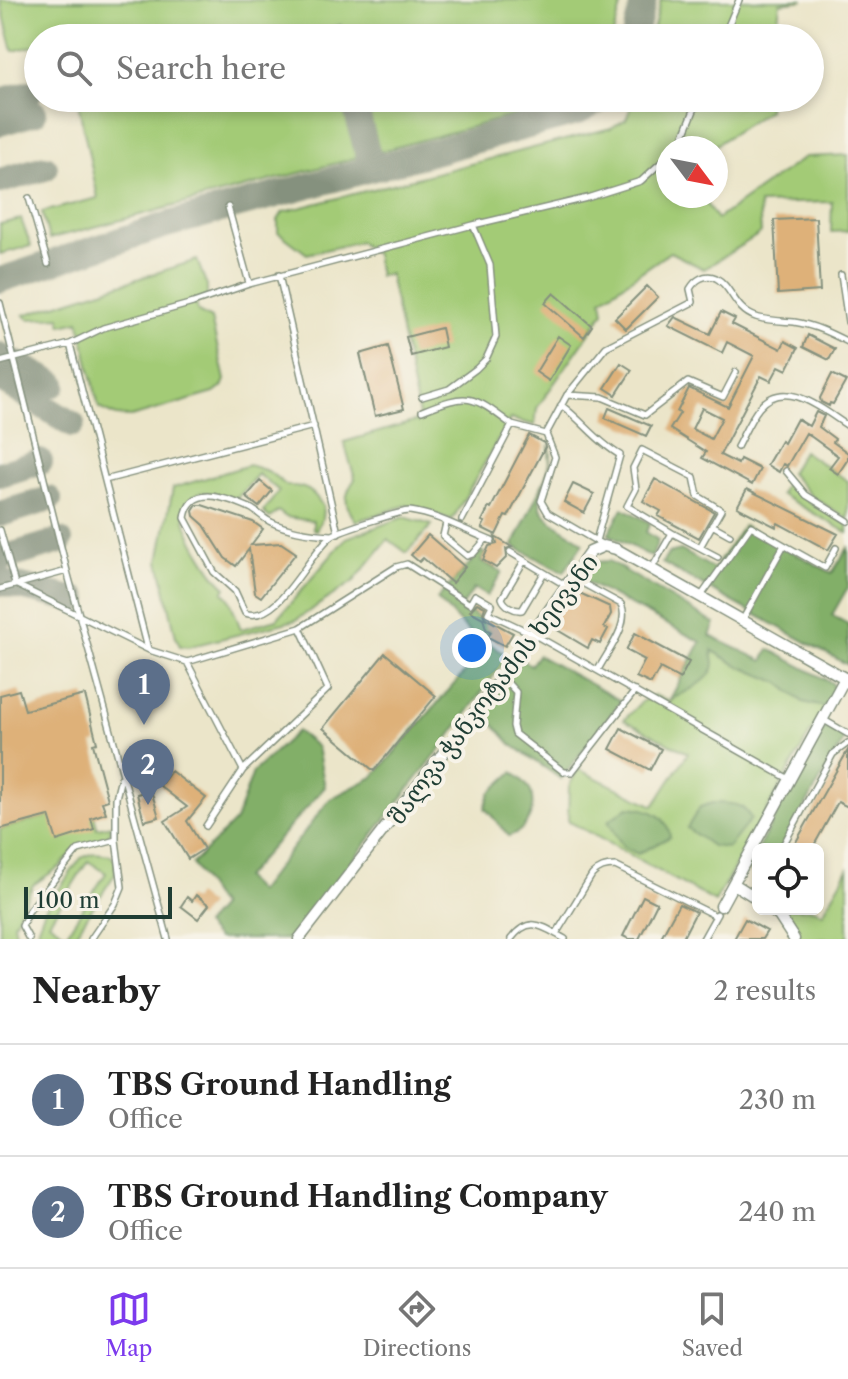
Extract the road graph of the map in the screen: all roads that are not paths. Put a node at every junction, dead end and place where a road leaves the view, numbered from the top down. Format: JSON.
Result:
{"nodes":[{"id":1,"x":739,"y":0,"type":"edge"},
{"id":2,"x":729,"y":24,"type":"edge"},
{"id":3,"x":693,"y":112,"type":"edge"},
{"id":4,"x":684,"y":136,"type":"edge"},
{"id":5,"x":656,"y":167,"type":"edge"},
{"id":6,"x":29,"y":198,"type":"dead end"},
{"id":7,"x":228,"y":207,"type":"dead end"},
{"id":8,"x":473,"y":225,"type":"junction"},
{"id":9,"x":48,"y":264,"type":"dead end"},
{"id":10,"x":279,"y":275,"type":"junction"},
{"id":11,"x":841,"y":275,"type":"dead end"},
{"id":12,"x":249,"y":284,"type":"junction"},
{"id":13,"x":0,"y":303,"type":"edge"},
{"id":14,"x":848,"y":322,"type":"edge"},
{"id":15,"x":848,"y":342,"type":"edge"},
{"id":16,"x":70,"y":344,"type":"junction"},
{"id":17,"x":13,"y":357,"type":"junction"},
{"id":18,"x":0,"y":362,"type":"edge"},
{"id":19,"x":736,"y":372,"type":"dead end"},
{"id":20,"x":567,"y":395,"type":"junction"},
{"id":21,"x":422,"y":397,"type":"dead end"},
{"id":22,"x":561,"y":405,"type":"junction"},
{"id":23,"x":422,"y":411,"type":"dead end"},
{"id":24,"x":512,"y":425,"type":"junction"},
{"id":25,"x":314,"y":426,"type":"junction"},
{"id":26,"x":848,"y":426,"type":"edge"},
{"id":27,"x":546,"y":434,"type":"junction"},
{"id":28,"x":737,"y":447,"type":"dead end"},
{"id":29,"x":786,"y":471,"type":"dead end"},
{"id":30,"x":105,"y":480,"type":"junction"},
{"id":31,"x":462,"y":520,"type":"dead end"},
{"id":32,"x":848,"y":521,"type":"edge"},
{"id":33,"x":446,"y":522,"type":"junction"},
{"id":34,"x":712,"y":525,"type":"junction"},
{"id":35,"x":0,"y":530,"type":"edge"},
{"id":36,"x":672,"y":533,"type":"junction"},
{"id":37,"x":335,"y":534,"type":"junction"},
{"id":38,"x":730,"y":535,"type":"dead end"},
{"id":39,"x":600,"y":543,"type":"junction"},
{"id":40,"x":784,"y":545,"type":"junction"},
{"id":41,"x":700,"y":547,"type":"junction"},
{"id":42,"x":836,"y":548,"type":"dead end"},
{"id":43,"x":510,"y":552,"type":"dead end"},
{"id":44,"x":718,"y":557,"type":"dead end"},
{"id":45,"x":524,"y":561,"type":"junction"},
{"id":46,"x":652,"y":569,"type":"junction"},
{"id":47,"x":67,"y":571,"type":"junction"},
{"id":48,"x":544,"y":573,"type":"junction"},
{"id":49,"x":569,"y":582,"type":"junction"},
{"id":50,"x":15,"y":584,"type":"junction"},
{"id":51,"x":0,"y":589,"type":"edge"},
{"id":52,"x":701,"y":596,"type":"junction"},
{"id":53,"x":80,"y":617,"type":"junction"},
{"id":54,"x":742,"y":620,"type":"junction"},
{"id":55,"x":300,"y":628,"type":"junction"},
{"id":56,"x":533,"y":634,"type":"junction"},
{"id":57,"x":149,"y":650,"type":"junction"},
{"id":58,"x":187,"y":662,"type":"junction"},
{"id":59,"x":598,"y":670,"type":"junction"},
{"id":60,"x":502,"y":677,"type":"junction"},
{"id":61,"x":847,"y":679,"type":"edge"},
{"id":62,"x":635,"y":691,"type":"junction"},
{"id":63,"x":823,"y":720,"type":"junction"},
{"id":64,"x":848,"y":734,"type":"edge"},
{"id":65,"x":848,"y":743,"type":"edge"},
{"id":66,"x":243,"y":770,"type":"junction"},
{"id":67,"x":121,"y":776,"type":"junction"},
{"id":68,"x":790,"y":779,"type":"junction"},
{"id":69,"x":206,"y":826,"type":"dead end"},
{"id":70,"x":116,"y":840,"type":"junction"},
{"id":71,"x":784,"y":843,"type":"edge"},
{"id":72,"x":734,"y":884,"type":"junction"},
{"id":73,"x":752,"y":893,"type":"edge"},
{"id":74,"x":719,"y":911,"type":"junction"},
{"id":75,"x":778,"y":915,"type":"edge"},
{"id":76,"x":556,"y":934,"type":"junction"},
{"id":77,"x":29,"y":939,"type":"edge"},
{"id":78,"x":91,"y":939,"type":"edge"},
{"id":79,"x":168,"y":939,"type":"edge"},
{"id":80,"x":299,"y":939,"type":"edge"},
{"id":81,"x":511,"y":939,"type":"edge"},
{"id":82,"x":565,"y":939,"type":"edge"},
{"id":83,"x":703,"y":939,"type":"edge"},
{"id":84,"x":794,"y":939,"type":"edge"}],
"edges":[{"from":1,"to":2,"type":"lane"},
{"from":3,"to":4,"type":"lane"},
{"from":5,"to":8,"type":"lane"},
{"from":6,"to":9,"type":"lane"},
{"from":7,"to":12,"type":"lane"},
{"from":8,"to":10,"type":"lane"},
{"from":8,"to":21,"type":"lane"},
{"from":10,"to":12,"type":"lane"},
{"from":10,"to":25,"type":"lane"},
{"from":11,"to":14,"type":"lane"},
{"from":12,"to":16,"type":"lane"},
{"from":13,"to":17,"type":"lane"},
{"from":15,"to":20,"type":"lane"},
{"from":16,"to":17,"type":"lane"},
{"from":16,"to":30,"type":"lane"},
{"from":17,"to":18,"type":"lane"},
{"from":17,"to":47,"type":"lane"},
{"from":19,"to":20,"type":"lane"},
{"from":20,"to":22,"type":"lane"},
{"from":22,"to":27,"type":"lane"},
{"from":22,"to":39,"type":"lane"},
{"from":23,"to":24,"type":"lane"},
{"from":24,"to":27,"type":"lane"},
{"from":24,"to":31,"type":"lane"},
{"from":25,"to":30,"type":"lane"},
{"from":25,"to":37,"type":"lane"},
{"from":26,"to":28,"type":"lane"},
{"from":27,"to":39,"type":"lane"},
{"from":29,"to":32,"type":"lane"},
{"from":30,"to":57,"type":"lane"},
{"from":33,"to":33,"type":"lane"},
{"from":33,"to":37,"type":"lane"},
{"from":34,"to":36,"type":"lane"},
{"from":34,"to":38,"type":"lane"},
{"from":34,"to":41,"type":"lane"},
{"from":35,"to":50,"type":"lane"},
{"from":36,"to":41,"type":"lane"},
{"from":36,"to":46,"type":"lane"},
{"from":37,"to":37,"type":"lane"},
{"from":39,"to":46,"type":"street","name":"შალვა ჭანკოტაძის ხეივანი"},
{"from":39,"to":49,"type":"street","name":"შალვა ჭანკოტაძის ხეივანი"},
{"from":40,"to":42,"type":"lane"},
{"from":40,"to":52,"type":"lane"},
{"from":40,"to":54,"type":"lane"},
{"from":41,"to":44,"type":"lane"},
{"from":43,"to":45,"type":"lane"},
{"from":45,"to":48,"type":"lane"},
{"from":45,"to":48,"type":"lane"},
{"from":46,"to":52,"type":"street","name":"შალვა ჭანკოტაძის ხეივანი"},
{"from":47,"to":50,"type":"lane"},
{"from":47,"to":53,"type":"lane"},
{"from":48,"to":49,"type":"lane"},
{"from":49,"to":56,"type":"street","name":"შალვა ჭანკოტაძის ხეივანი"},
{"from":49,"to":59,"type":"lane"},
{"from":50,"to":51,"type":"lane"},
{"from":50,"to":53,"type":"lane"},
{"from":52,"to":54,"type":"street","name":"შალვა ჭანკოტაძის ხეივანი"},
{"from":53,"to":57,"type":"lane"},
{"from":53,"to":67,"type":"lane"},
{"from":54,"to":61,"type":"street","name":"შალვა ჭანკოტაძის ხეივანი"},
{"from":55,"to":56,"type":"lane"},
{"from":55,"to":58,"type":"lane"},
{"from":55,"to":66,"type":"lane"},
{"from":56,"to":59,"type":"lane"},
{"from":56,"to":60,"type":"street","name":"შალვა ჭანკოტაძის ხეივანი"},
{"from":57,"to":58,"type":"lane"},
{"from":58,"to":66,"type":"lane"},
{"from":59,"to":62,"type":"lane"},
{"from":60,"to":62,"type":"lane"},
{"from":60,"to":80,"type":"street","name":"შალვა ჭანკოტაძის ხეივანი"},
{"from":61,"to":63,"type":"street"},
{"from":62,"to":68,"type":"lane"},
{"from":63,"to":64,"type":"lane"},
{"from":63,"to":68,"type":"street"},
{"from":65,"to":71,"type":"lane"},
{"from":66,"to":69,"type":"lane"},
{"from":67,"to":70,"type":"lane"},
{"from":67,"to":79,"type":"lane"},
{"from":68,"to":72,"type":"street"},
{"from":70,"to":77,"type":"lane"},
{"from":70,"to":78,"type":"lane"},
{"from":72,"to":73,"type":"street"},
{"from":72,"to":74,"type":"street"},
{"from":74,"to":76,"type":"lane"},
{"from":74,"to":83,"type":"lane"},
{"from":75,"to":84,"type":"street"},
{"from":76,"to":81,"type":"lane"},
{"from":76,"to":82,"type":"lane"}]}
